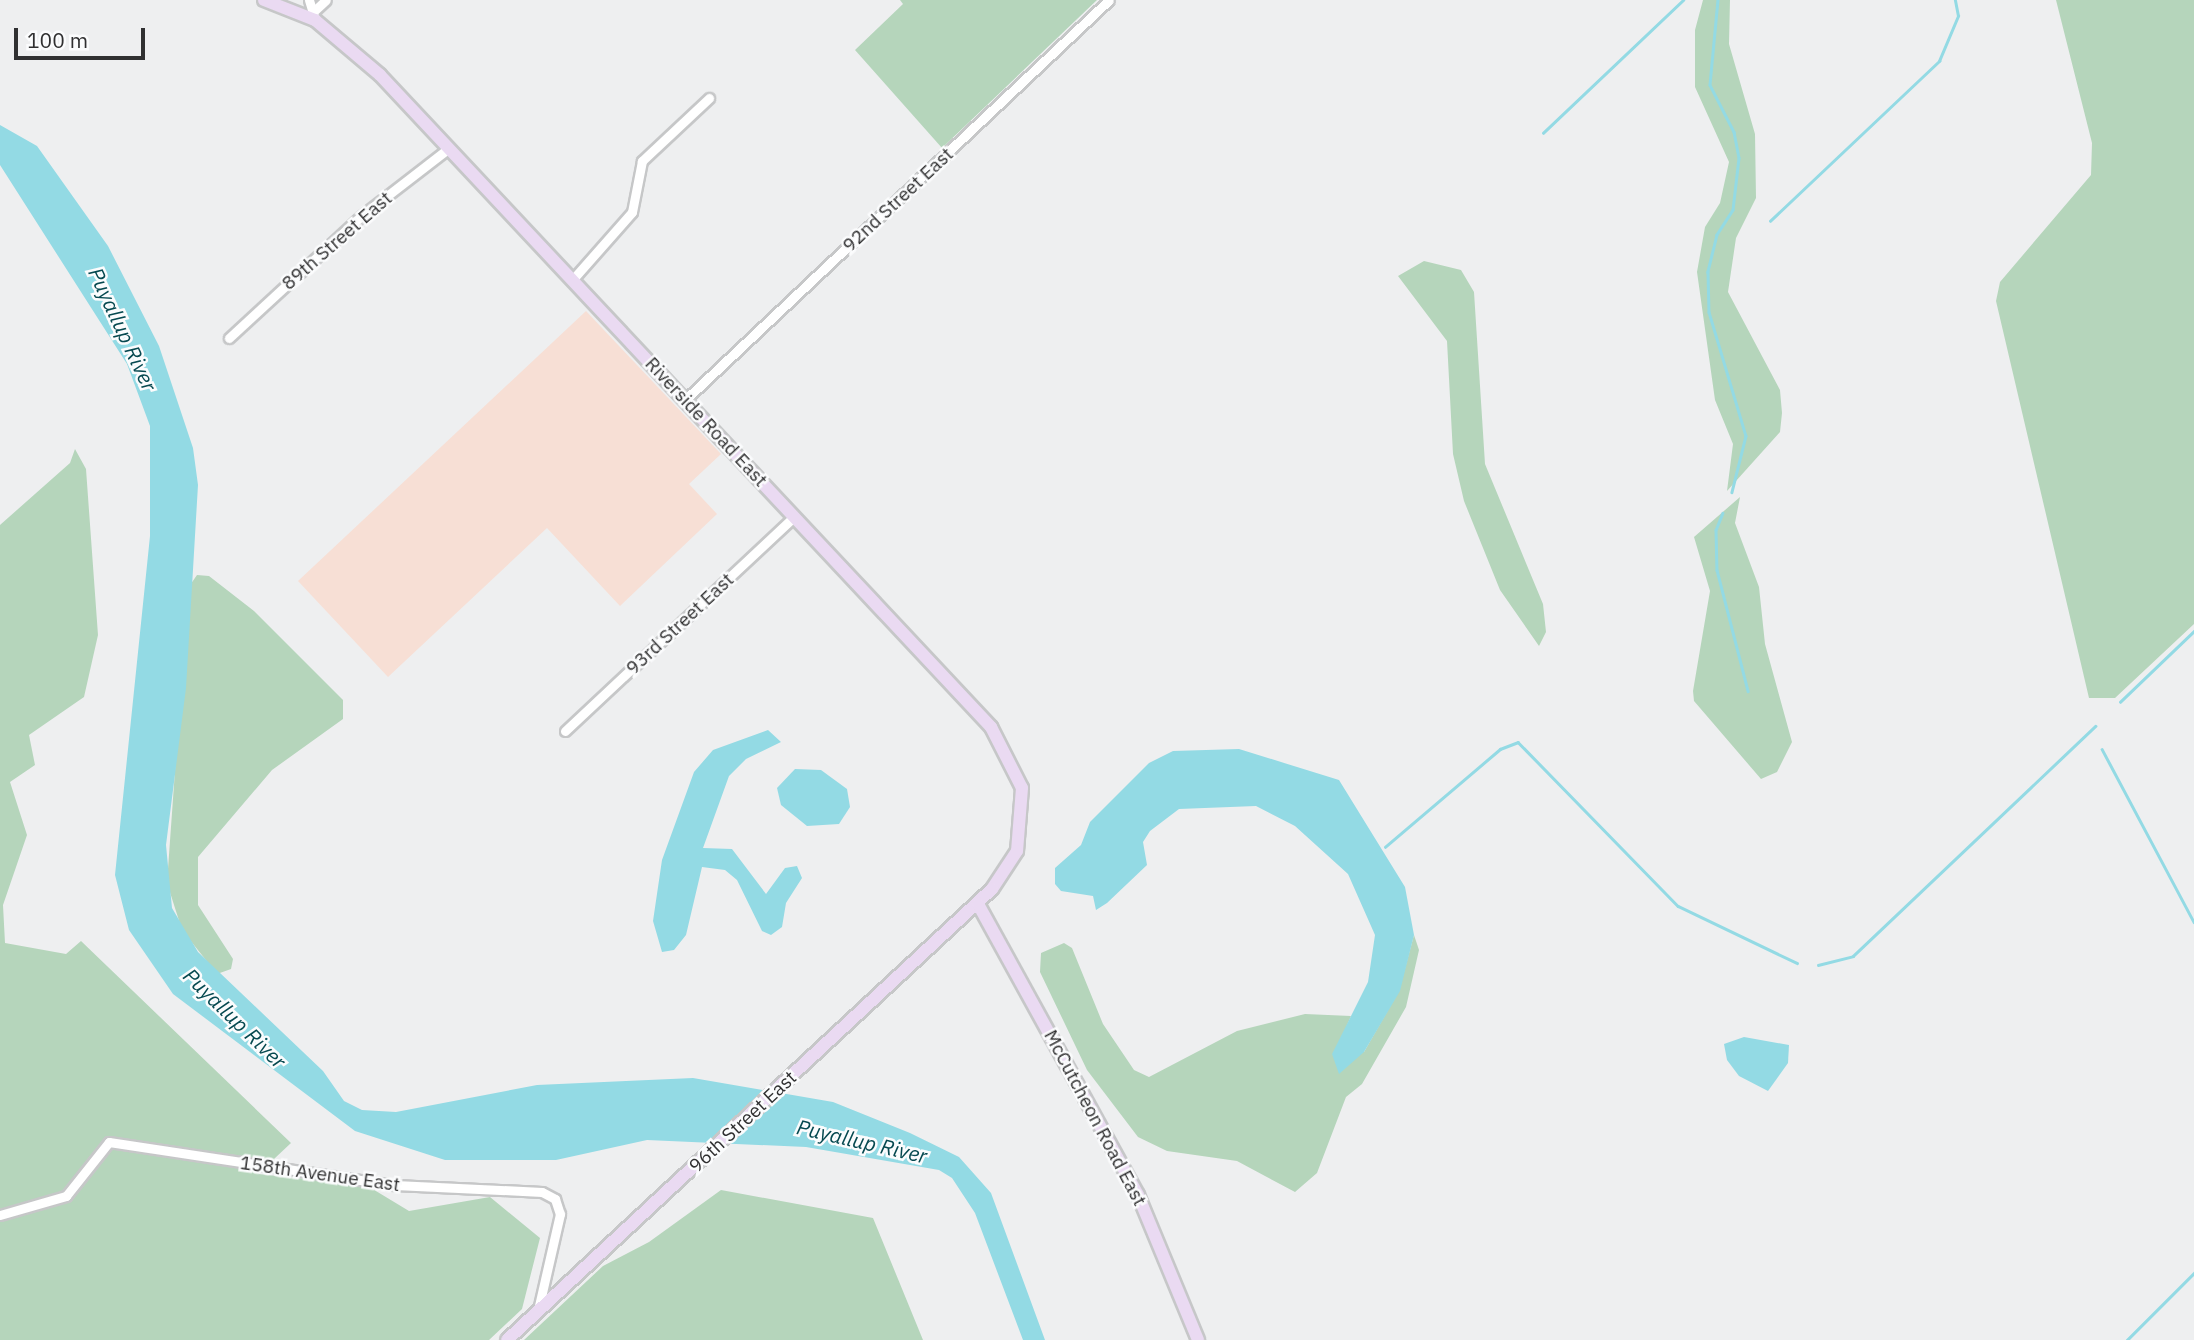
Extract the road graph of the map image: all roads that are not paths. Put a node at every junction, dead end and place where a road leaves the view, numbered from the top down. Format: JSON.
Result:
{"nodes":[{"id":1,"x":264,"y":0,"type":"edge"},
{"id":2,"x":309,"y":0,"type":"edge"},
{"id":3,"x":326,"y":0,"type":"edge"},
{"id":4,"x":1109,"y":0,"type":"edge"},
{"id":5,"x":314,"y":16,"type":"junction"},
{"id":6,"x":709,"y":98,"type":"dead end"},
{"id":7,"x":449,"y":148,"type":"junction"},
{"id":8,"x":573,"y":279,"type":"junction"},
{"id":9,"x":229,"y":338,"type":"dead end"},
{"id":10,"x":686,"y":399,"type":"junction"},
{"id":11,"x":794,"y":517,"type":"junction"},
{"id":12,"x":565,"y":731,"type":"dead end"},
{"id":13,"x":978,"y":904,"type":"junction"},
{"id":14,"x":0,"y":1215,"type":"edge"},
{"id":15,"x":538,"y":1310,"type":"junction"},
{"id":16,"x":506,"y":1340,"type":"edge"},
{"id":17,"x":1198,"y":1340,"type":"edge"}],
"edges":[{"from":1,"to":5,"type":"street","name":"Riverside Road East"},
{"from":2,"to":5,"type":"street"},
{"from":3,"to":5,"type":"street"},
{"from":4,"to":10,"type":"street","name":"92nd Street East"},
{"from":5,"to":7,"type":"street","name":"Riverside Road East"},
{"from":6,"to":8,"type":"street"},
{"from":7,"to":8,"type":"street","name":"Riverside Road East"},
{"from":7,"to":9,"type":"street","name":"89th Street East"},
{"from":8,"to":10,"type":"street","name":"Riverside Road East"},
{"from":10,"to":11,"type":"street","name":"Riverside Road East"},
{"from":11,"to":12,"type":"street","name":"93rd Street East"},
{"from":11,"to":13,"type":"street","name":"Riverside Road East"},
{"from":13,"to":15,"type":"street","name":"96th Street East"},
{"from":13,"to":17,"type":"street","name":"McCutcheon Road East"},
{"from":14,"to":15,"type":"street","name":"158th Avenue East"},
{"from":15,"to":16,"type":"street","name":"96th Street East"}]}
